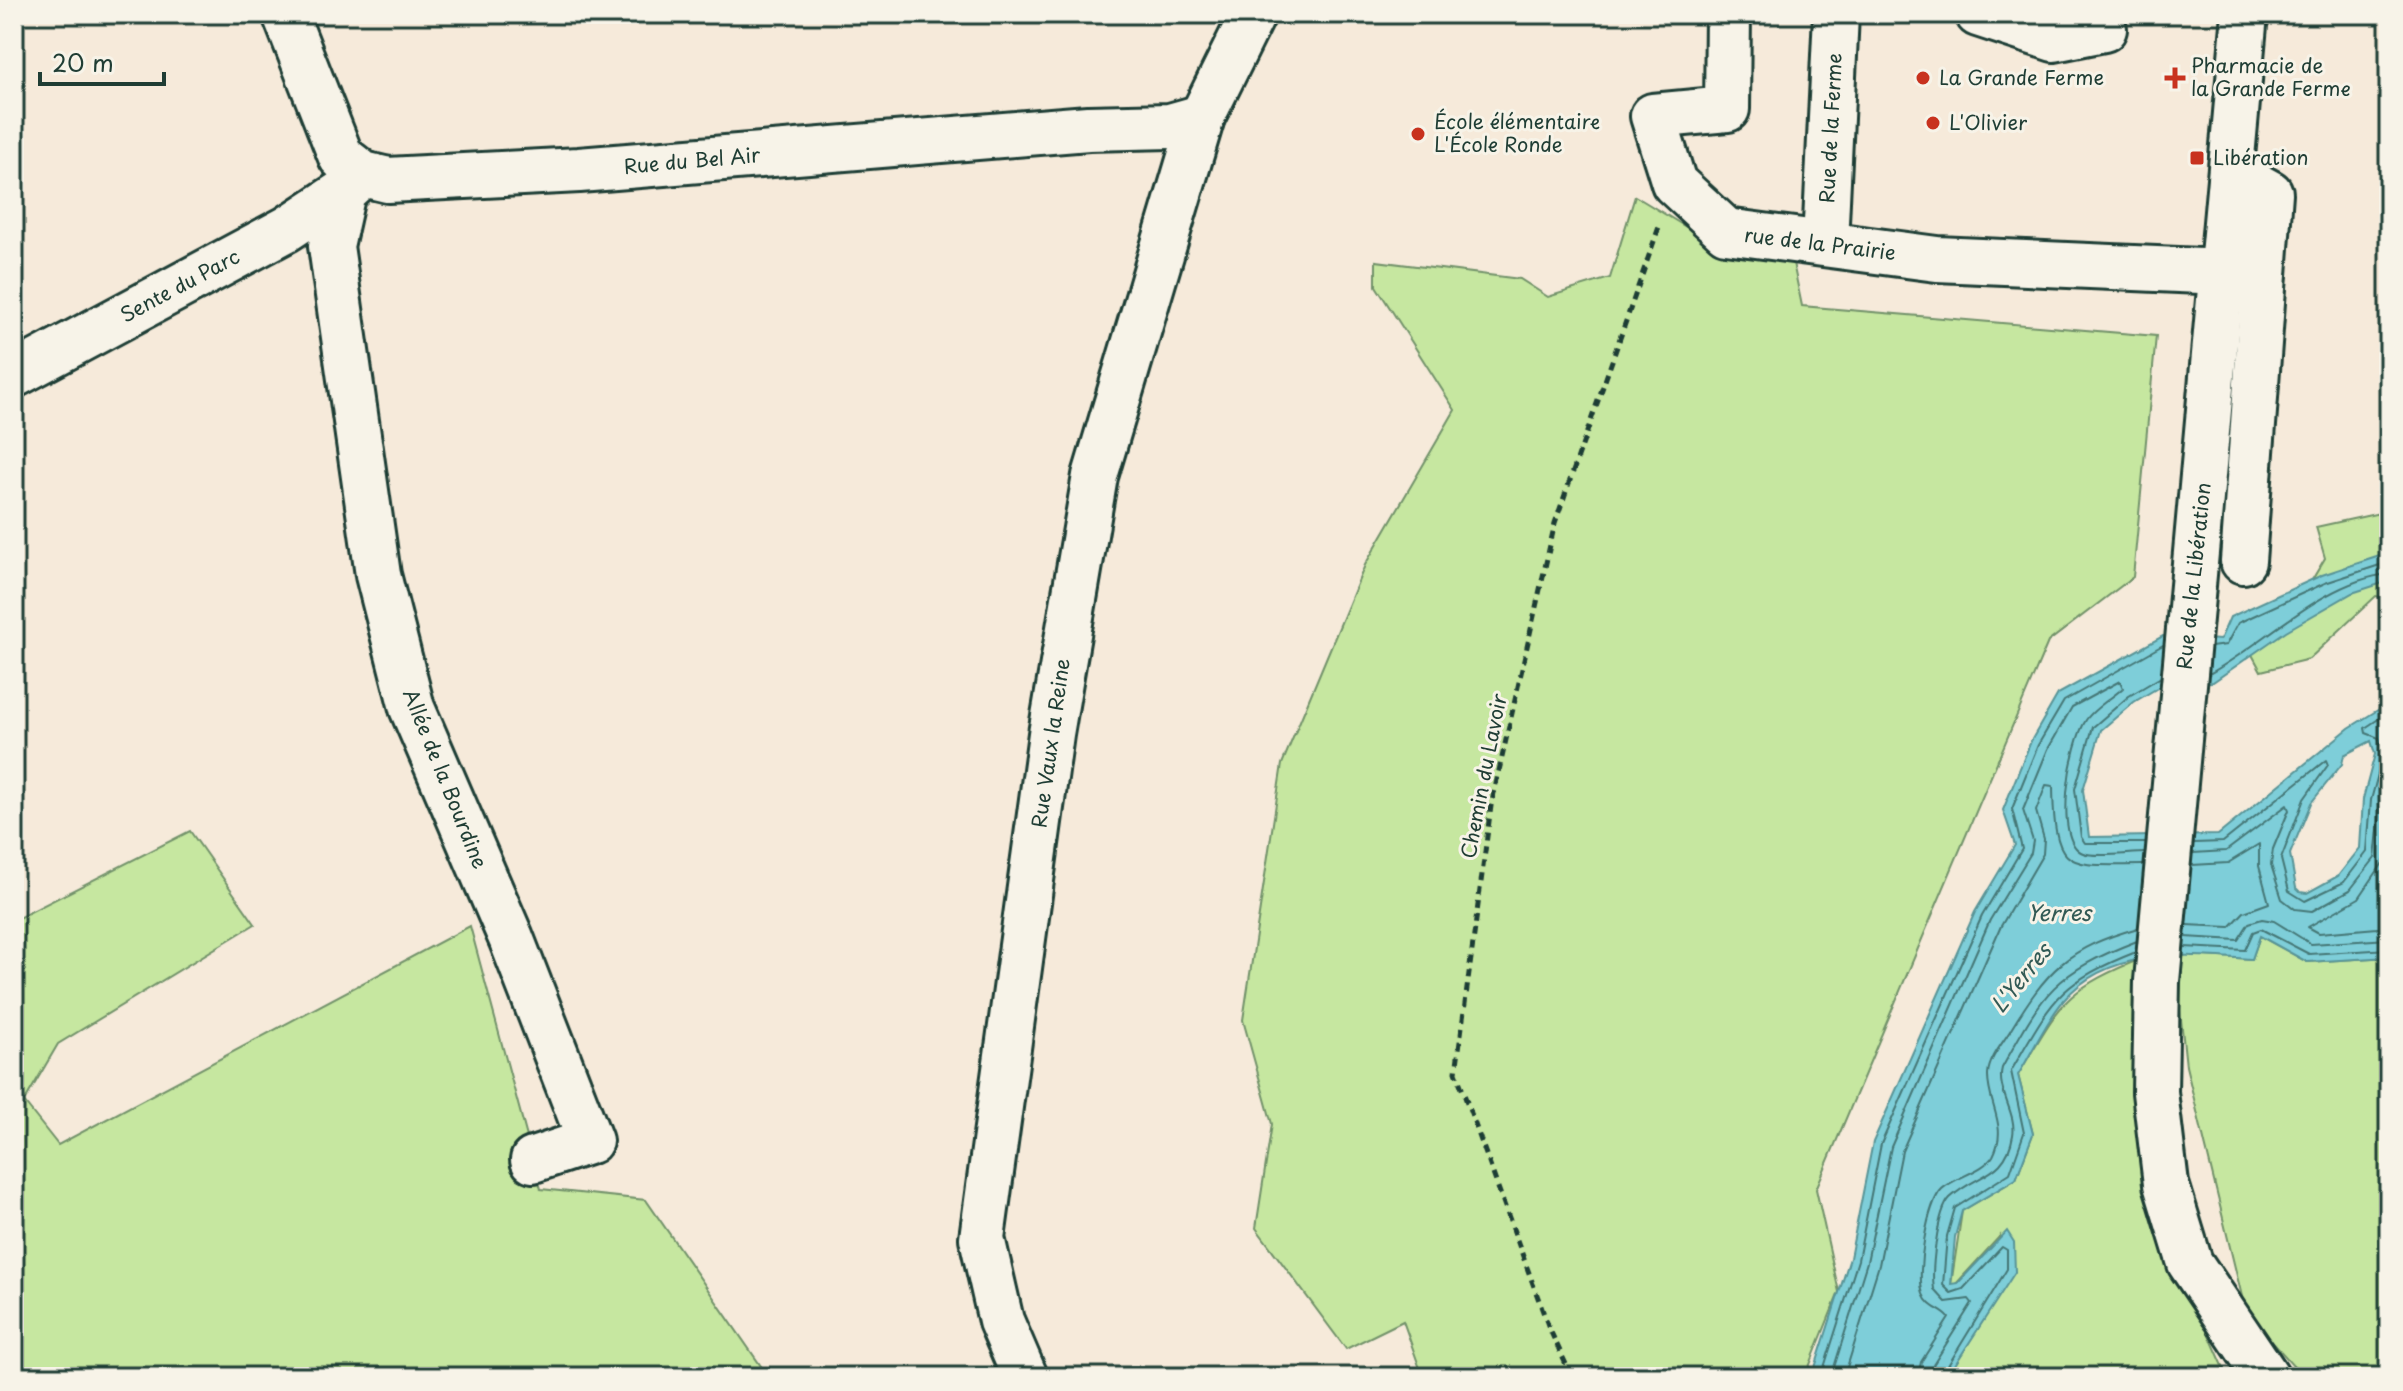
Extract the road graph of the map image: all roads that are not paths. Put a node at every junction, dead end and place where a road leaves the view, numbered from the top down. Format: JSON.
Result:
{"nodes":[{"id":1,"x":285,"y":14,"type":"edge"},
{"id":2,"x":1253,"y":14,"type":"edge"},
{"id":3,"x":1728,"y":14,"type":"edge"},
{"id":4,"x":1836,"y":14,"type":"edge"},
{"id":5,"x":1978,"y":14,"type":"edge"},
{"id":6,"x":2245,"y":14,"type":"edge"},
{"id":7,"x":2104,"y":29,"type":"dead end"},
{"id":8,"x":1202,"y":117,"type":"junction"},
{"id":9,"x":2232,"y":172,"type":"junction"},
{"id":10,"x":353,"y":183,"type":"junction"},
{"id":11,"x":1825,"y":243,"type":"junction"},
{"id":12,"x":2223,"y":272,"type":"junction"},
{"id":13,"x":14,"y":375,"type":"edge"},
{"id":14,"x":2243,"y":561,"type":"dead end"},
{"id":15,"x":533,"y":1160,"type":"dead end"},
{"id":16,"x":1025,"y":1377,"type":"edge"},
{"id":17,"x":2267,"y":1377,"type":"edge"}],
"edges":[{"from":1,"to":10,"type":"street"},
{"from":2,"to":8,"type":"street","name":"Rue Vaux la Reine"},
{"from":3,"to":11,"type":"street","name":"rue de la Prairie"},
{"from":4,"to":11,"type":"street","name":"Rue de la Ferme"},
{"from":5,"to":7,"type":"street"},
{"from":6,"to":9,"type":"street","name":"Rue de la Libération"},
{"from":8,"to":10,"type":"street","name":"Rue du Bel Air"},
{"from":8,"to":16,"type":"street","name":"Rue Vaux la Reine"},
{"from":9,"to":12,"type":"street","name":"Rue de la Libération"},
{"from":9,"to":14,"type":"street"},
{"from":10,"to":13,"type":"street","name":"Sente du Parc"},
{"from":10,"to":15,"type":"street","name":"Allée de la Bourdine"},
{"from":11,"to":12,"type":"street","name":"rue de la Prairie"},
{"from":12,"to":17,"type":"street","name":"Rue de la Libération"}]}
